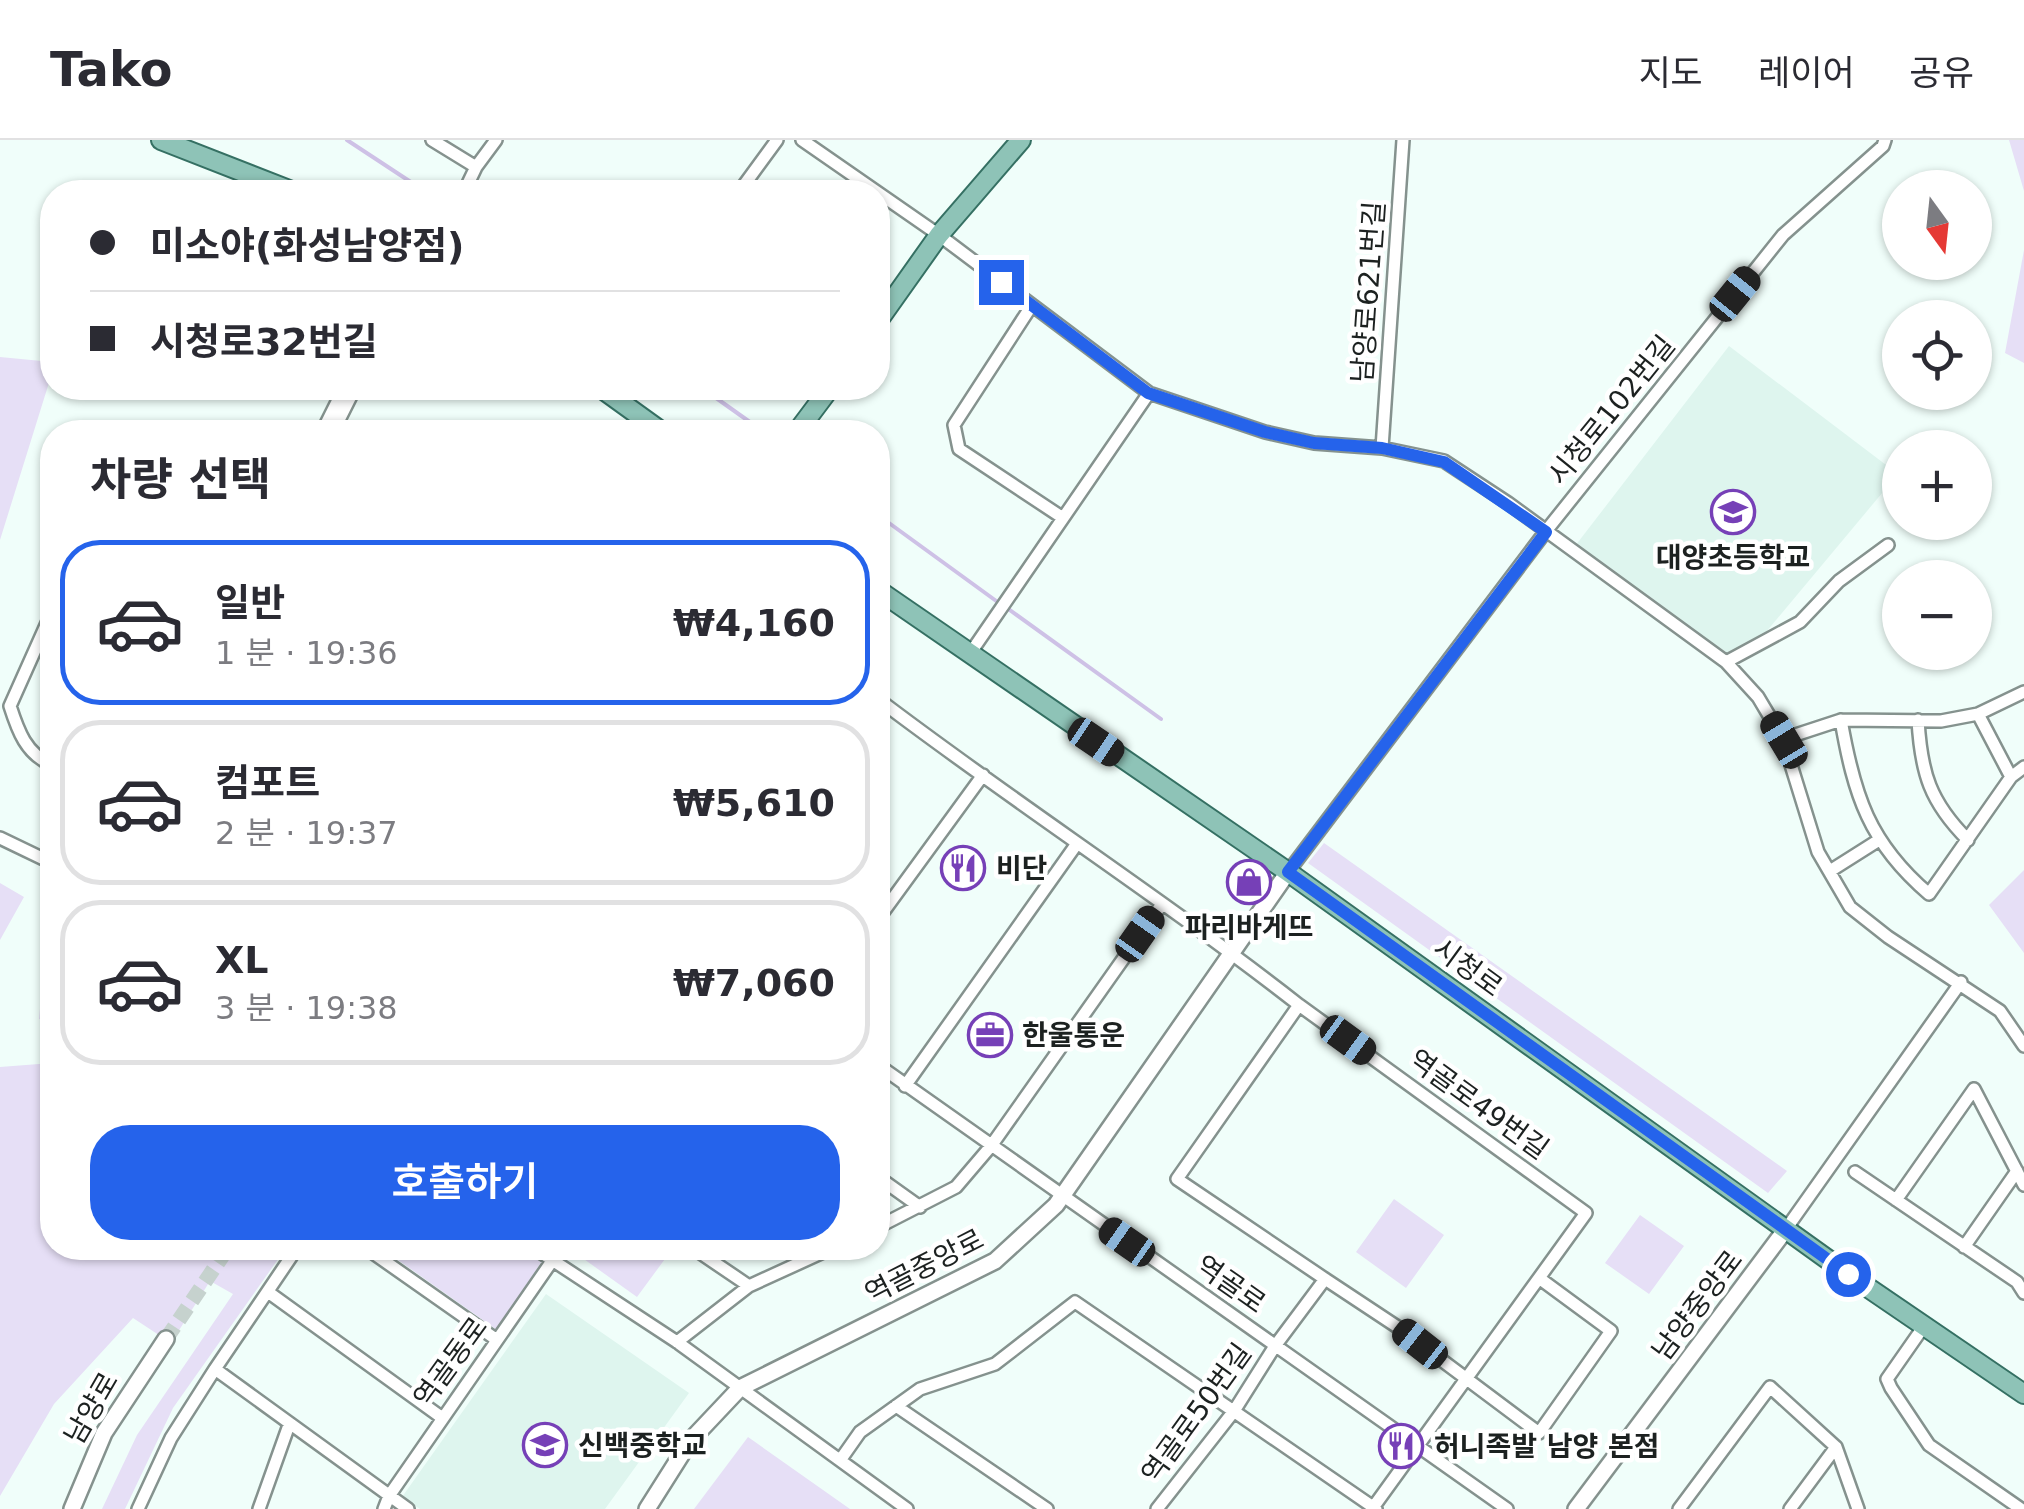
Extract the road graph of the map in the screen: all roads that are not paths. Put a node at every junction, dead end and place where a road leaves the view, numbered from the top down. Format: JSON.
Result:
{"nodes":[{"id":1,"x":162,"y":140,"type":"edge"},
{"id":2,"x":432,"y":140,"type":"edge"},
{"id":3,"x":496,"y":140,"type":"edge"},
{"id":4,"x":777,"y":140,"type":"edge"},
{"id":5,"x":802,"y":140,"type":"edge"},
{"id":6,"x":1021,"y":140,"type":"edge"},
{"id":7,"x":1403,"y":140,"type":"edge"},
{"id":8,"x":1884,"y":140,"type":"edge"},
{"id":9,"x":476,"y":167,"type":"junction"},
{"id":10,"x":264,"y":180,"type":"edge"},
{"id":11,"x":470,"y":180,"type":"edge"},
{"id":12,"x":748,"y":180,"type":"edge"},
{"id":13,"x":860,"y":180,"type":"edge"},
{"id":14,"x":890,"y":201,"type":"edge"},
{"id":15,"x":939,"y":235,"type":"junction"},
{"id":16,"x":890,"y":303,"type":"edge"},
{"id":17,"x":1032,"y":305,"type":"junction"},
{"id":18,"x":1148,"y":393,"type":"junction"},
{"id":19,"x":618,"y":400,"type":"edge"},
{"id":20,"x":645,"y":420,"type":"edge"},
{"id":21,"x":1382,"y":448,"type":"junction"},
{"id":22,"x":1063,"y":518,"type":"junction"},
{"id":23,"x":1546,"y":532,"type":"junction"},
{"id":24,"x":1888,"y":545,"type":"dead end"},
{"id":25,"x":890,"y":599,"type":"edge"},
{"id":26,"x":40,"y":639,"type":"edge"},
{"id":27,"x":969,"y":656,"type":"junction"},
{"id":28,"x":1726,"y":662,"type":"junction"},
{"id":29,"x":2024,"y":692,"type":"edge"},
{"id":30,"x":890,"y":707,"type":"edge"},
{"id":31,"x":1978,"y":714,"type":"junction"},
{"id":32,"x":1841,"y":720,"type":"junction"},
{"id":33,"x":1918,"y":720,"type":"junction"},
{"id":34,"x":1784,"y":740,"type":"junction"},
{"id":35,"x":40,"y":758,"type":"edge"},
{"id":36,"x":2024,"y":767,"type":"edge"},
{"id":37,"x":983,"y":775,"type":"junction"},
{"id":38,"x":2010,"y":777,"type":"junction"},
{"id":39,"x":0,"y":838,"type":"edge"},
{"id":40,"x":1878,"y":840,"type":"junction"},
{"id":41,"x":1968,"y":840,"type":"junction"},
{"id":42,"x":1076,"y":846,"type":"junction"},
{"id":43,"x":40,"y":857,"type":"edge"},
{"id":44,"x":1830,"y":870,"type":"junction"},
{"id":45,"x":1288,"y":872,"type":"junction"},
{"id":46,"x":890,"y":903,"type":"edge"},
{"id":47,"x":1162,"y":904,"type":"junction"},
{"id":48,"x":1232,"y":952,"type":"junction"},
{"id":49,"x":1961,"y":982,"type":"junction"},
{"id":50,"x":1299,"y":1004,"type":"junction"},
{"id":51,"x":2024,"y":1046,"type":"edge"},
{"id":52,"x":890,"y":1074,"type":"edge"},
{"id":53,"x":905,"y":1086,"type":"junction"},
{"id":54,"x":990,"y":1146,"type":"junction"},
{"id":55,"x":2017,"y":1171,"type":"junction"},
{"id":56,"x":1855,"y":1172,"type":"dead end"},
{"id":57,"x":2024,"y":1185,"type":"edge"},
{"id":58,"x":890,"y":1186,"type":"edge"},
{"id":59,"x":1062,"y":1196,"type":"junction"},
{"id":60,"x":1896,"y":1200,"type":"junction"},
{"id":61,"x":920,"y":1208,"type":"junction"},
{"id":62,"x":890,"y":1222,"type":"edge"},
{"id":63,"x":1786,"y":1228,"type":"junction"},
{"id":64,"x":1964,"y":1246,"type":"junction"},
{"id":65,"x":289,"y":1260,"type":"edge"},
{"id":66,"x":383,"y":1260,"type":"edge"},
{"id":67,"x":711,"y":1260,"type":"edge"},
{"id":68,"x":806,"y":1260,"type":"edge"},
{"id":69,"x":552,"y":1261,"type":"joint"},
{"id":70,"x":1539,"y":1278,"type":"junction"},
{"id":71,"x":1325,"y":1279,"type":"junction"},
{"id":72,"x":2022,"y":1282,"type":"edge"},
{"id":73,"x":750,"y":1286,"type":"junction"},
{"id":74,"x":268,"y":1292,"type":"junction"},
{"id":75,"x":1924,"y":1326,"type":"junction"},
{"id":76,"x":166,"y":1339,"type":"tunnel mouth"},
{"id":77,"x":498,"y":1340,"type":"junction"},
{"id":78,"x":677,"y":1342,"type":"junction"},
{"id":79,"x":1275,"y":1346,"type":"junction"},
{"id":80,"x":215,"y":1369,"type":"junction"},
{"id":81,"x":1467,"y":1381,"type":"junction"},
{"id":82,"x":740,"y":1388,"type":"junction"},
{"id":83,"x":2024,"y":1394,"type":"edge"},
{"id":84,"x":896,"y":1406,"type":"junction"},
{"id":85,"x":1234,"y":1412,"type":"junction"},
{"id":86,"x":441,"y":1417,"type":"junction"},
{"id":87,"x":289,"y":1424,"type":"junction"},
{"id":88,"x":1417,"y":1446,"type":"junction"},
{"id":89,"x":1836,"y":1447,"type":"junction"},
{"id":90,"x":841,"y":1459,"type":"junction"},
{"id":91,"x":389,"y":1496,"type":"junction"},
{"id":92,"x":1374,"y":1508,"type":"edge"},
{"id":93,"x":72,"y":1509,"type":"edge"},
{"id":94,"x":138,"y":1509,"type":"edge"},
{"id":95,"x":259,"y":1509,"type":"edge"},
{"id":96,"x":384,"y":1509,"type":"edge"},
{"id":97,"x":408,"y":1509,"type":"edge"},
{"id":98,"x":647,"y":1509,"type":"edge"},
{"id":99,"x":906,"y":1509,"type":"edge"},
{"id":100,"x":1048,"y":1509,"type":"edge"},
{"id":101,"x":1157,"y":1509,"type":"edge"},
{"id":102,"x":1508,"y":1509,"type":"edge"},
{"id":103,"x":1576,"y":1509,"type":"edge"},
{"id":104,"x":1680,"y":1509,"type":"edge"},
{"id":105,"x":1790,"y":1509,"type":"edge"},
{"id":106,"x":1858,"y":1509,"type":"edge"},
{"id":107,"x":2021,"y":1509,"type":"edge"}],
"edges":[{"from":1,"to":10,"type":"main road"},
{"from":2,"to":9,"type":"street"},
{"from":3,"to":9,"type":"street"},
{"from":4,"to":12,"type":"street"},
{"from":5,"to":13,"type":"street"},
{"from":6,"to":15,"type":"main road"},
{"from":7,"to":21,"type":"street","name":"남양로621번길"},
{"from":8,"to":23,"type":"street","name":"시청로102번길"},
{"from":9,"to":11,"type":"street"},
{"from":14,"to":15,"type":"street"},
{"from":15,"to":16,"type":"main road"},
{"from":15,"to":17,"type":"street"},
{"from":17,"to":18,"type":"street"},
{"from":17,"to":22,"type":"street"},
{"from":18,"to":21,"type":"street"},
{"from":18,"to":22,"type":"street"},
{"from":19,"to":20,"type":"main road"},
{"from":21,"to":23,"type":"street"},
{"from":22,"to":27,"type":"street"},
{"from":23,"to":28,"type":"street"},
{"from":23,"to":45,"type":"street","name":"시청로102번길"},
{"from":24,"to":28,"type":"street"},
{"from":25,"to":27,"type":"main road","name":"시청로"},
{"from":26,"to":35,"type":"street"},
{"from":27,"to":45,"type":"main road","name":"시청로"},
{"from":28,"to":34,"type":"street"},
{"from":29,"to":31,"type":"street"},
{"from":30,"to":37,"type":"street"},
{"from":31,"to":33,"type":"street"},
{"from":31,"to":38,"type":"street"},
{"from":32,"to":33,"type":"street"},
{"from":32,"to":34,"type":"street"},
{"from":32,"to":40,"type":"street"},
{"from":33,"to":41,"type":"street"},
{"from":34,"to":44,"type":"street"},
{"from":36,"to":38,"type":"street"},
{"from":37,"to":42,"type":"street"},
{"from":37,"to":46,"type":"street"},
{"from":38,"to":41,"type":"street"},
{"from":39,"to":43,"type":"street"},
{"from":40,"to":41,"type":"street"},
{"from":40,"to":44,"type":"street"},
{"from":42,"to":47,"type":"street"},
{"from":42,"to":53,"type":"street"},
{"from":44,"to":49,"type":"street"},
{"from":45,"to":48,"type":"street","name":"역골중앙로"},
{"from":45,"to":63,"type":"main road","name":"시청로"},
{"from":47,"to":48,"type":"street"},
{"from":47,"to":54,"type":"street"},
{"from":48,"to":50,"type":"street"},
{"from":48,"to":59,"type":"street","name":"역골중앙로"},
{"from":49,"to":51,"type":"street"},
{"from":49,"to":63,"type":"street","name":"남양중앙로"},
{"from":50,"to":70,"type":"street","name":"역골로49번길"},
{"from":50,"to":71,"type":"street"},
{"from":52,"to":53,"type":"street","name":"역골로"},
{"from":53,"to":54,"type":"street","name":"역골로"},
{"from":54,"to":59,"type":"street","name":"역골로"},
{"from":54,"to":61,"type":"street"},
{"from":55,"to":57,"type":"street"},
{"from":55,"to":60,"type":"street"},
{"from":55,"to":64,"type":"street"},
{"from":56,"to":60,"type":"street"},
{"from":58,"to":61,"type":"street"},
{"from":59,"to":79,"type":"street","name":"역골로"},
{"from":59,"to":82,"type":"street","name":"역골중앙로"},
{"from":60,"to":64,"type":"street"},
{"from":61,"to":62,"type":"street"},
{"from":63,"to":75,"type":"main road","name":"시청로"},
{"from":63,"to":103,"type":"street","name":"남양중앙로"},
{"from":64,"to":72,"type":"street"},
{"from":65,"to":74,"type":"street"},
{"from":66,"to":77,"type":"street"},
{"from":67,"to":73,"type":"street"},
{"from":68,"to":73,"type":"street"},
{"from":69,"to":77,"type":"street","name":"역골동로"},
{"from":69,"to":78,"type":"street"},
{"from":70,"to":81,"type":"street","name":"역골로49번길"},
{"from":70,"to":81,"type":"street"},
{"from":71,"to":79,"type":"street"},
{"from":71,"to":81,"type":"street"},
{"from":73,"to":78,"type":"street"},
{"from":74,"to":80,"type":"street"},
{"from":74,"to":86,"type":"street"},
{"from":75,"to":83,"type":"main road","name":"시청로"},
{"from":75,"to":107,"type":"street"},
{"from":76,"to":93,"type":"street","name":"남양로"},
{"from":77,"to":86,"type":"street","name":"역골동로"},
{"from":78,"to":82,"type":"street"},
{"from":79,"to":85,"type":"street","name":"역골로50번길"},
{"from":79,"to":88,"type":"street","name":"역골로"},
{"from":80,"to":87,"type":"street"},
{"from":80,"to":94,"type":"street"},
{"from":81,"to":88,"type":"street","name":"역골로49번길"},
{"from":82,"to":90,"type":"street"},
{"from":82,"to":98,"type":"street","name":"역골중앙로"},
{"from":84,"to":85,"type":"street"},
{"from":84,"to":90,"type":"street"},
{"from":84,"to":100,"type":"street"},
{"from":85,"to":92,"type":"street"},
{"from":85,"to":101,"type":"street","name":"역골로50번길"},
{"from":86,"to":91,"type":"street","name":"역골동로"},
{"from":87,"to":91,"type":"street"},
{"from":87,"to":95,"type":"street"},
{"from":88,"to":92,"type":"street","name":"역골로49번길"},
{"from":88,"to":102,"type":"street","name":"역골로"},
{"from":89,"to":104,"type":"street"},
{"from":89,"to":105,"type":"street"},
{"from":89,"to":106,"type":"street"},
{"from":90,"to":99,"type":"street"},
{"from":91,"to":96,"type":"street","name":"역골동로"},
{"from":91,"to":97,"type":"street"}]}
